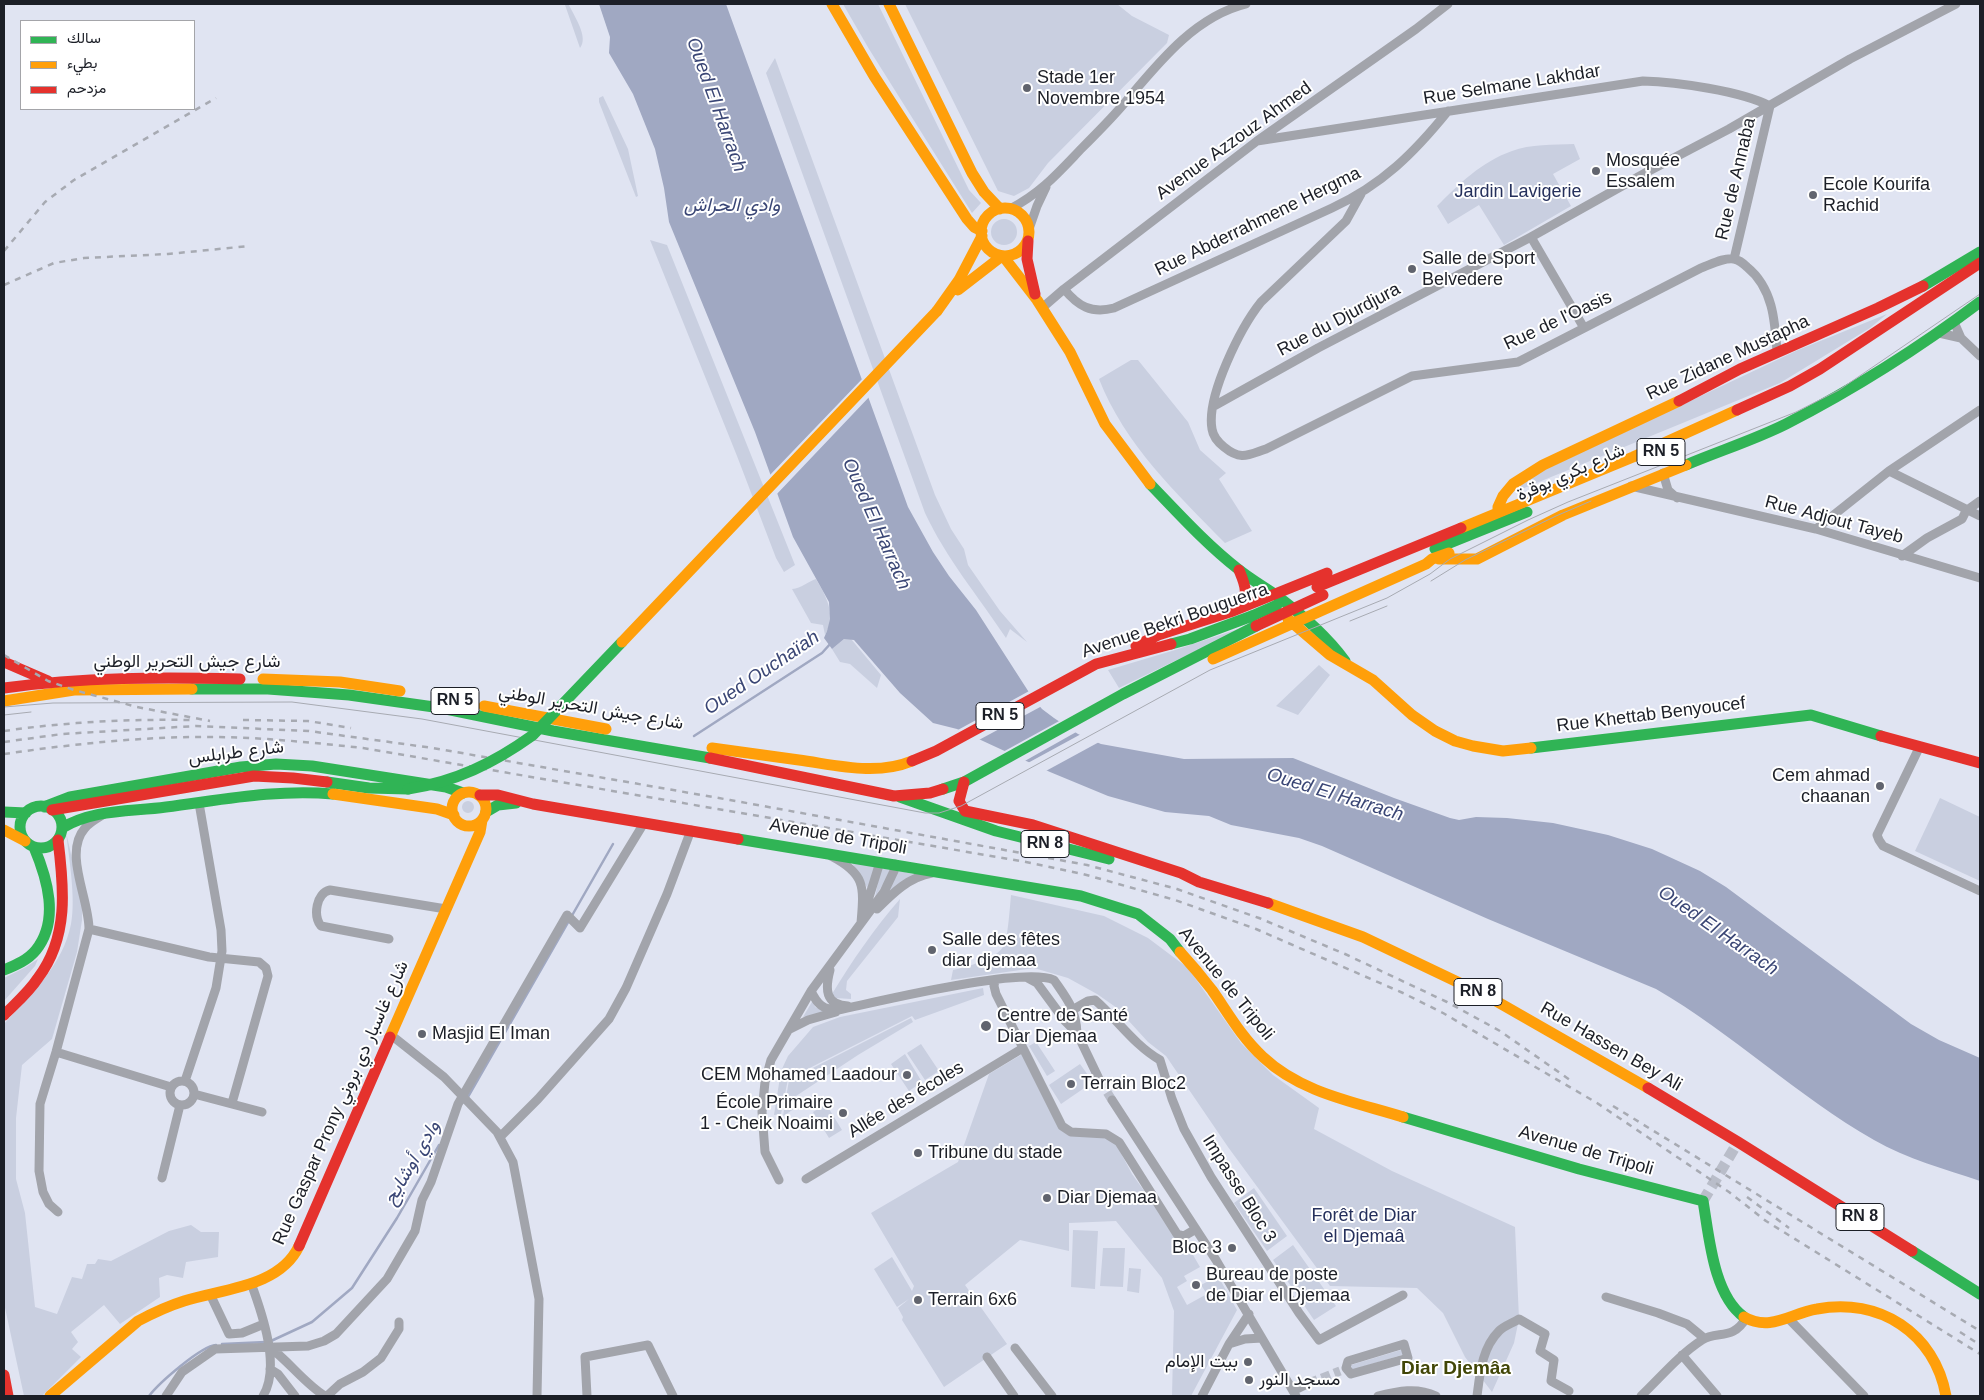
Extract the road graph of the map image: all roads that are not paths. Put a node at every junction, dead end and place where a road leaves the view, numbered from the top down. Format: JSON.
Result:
{"nodes":[{"id":1,"x":832,"y":4,"type":"edge"},
{"id":2,"x":889,"y":4,"type":"edge"},
{"id":3,"x":1246,"y":4,"type":"edge"},
{"id":4,"x":1448,"y":4,"type":"edge"},
{"id":5,"x":1956,"y":4,"type":"edge"},
{"id":6,"x":1770,"y":106,"type":"junction"},
{"id":7,"x":1448,"y":111,"type":"junction"},
{"id":8,"x":1257,"y":142,"type":"junction"},
{"id":9,"x":1048,"y":185,"type":"junction"},
{"id":10,"x":1361,"y":194,"type":"junction"},
{"id":11,"x":1005,"y":209,"type":"junction"},
{"id":12,"x":982,"y":234,"type":"junction"},
{"id":13,"x":1028,"y":235,"type":"junction"},
{"id":14,"x":1531,"y":237,"type":"junction"},
{"id":15,"x":1980,"y":252,"type":"edge"},
{"id":16,"x":1002,"y":256,"type":"junction"},
{"id":17,"x":1734,"y":259,"type":"junction"},
{"id":18,"x":1980,"y":263,"type":"edge"},
{"id":19,"x":1980,"y":274,"type":"edge"},
{"id":20,"x":1064,"y":288,"type":"junction"},
{"id":21,"x":1980,"y":302,"type":"edge"},
{"id":22,"x":1040,"y":304,"type":"junction"},
{"id":23,"x":937,"y":311,"type":"junction"},
{"id":24,"x":1954,"y":322,"type":"junction"},
{"id":25,"x":1584,"y":328,"type":"junction"},
{"id":26,"x":1939,"y":333,"type":"junction"},
{"id":27,"x":1961,"y":338,"type":"junction"},
{"id":28,"x":1776,"y":352,"type":"junction"},
{"id":29,"x":1980,"y":356,"type":"edge"},
{"id":30,"x":1214,"y":406,"type":"junction"},
{"id":31,"x":1980,"y":410,"type":"edge"},
{"id":32,"x":1889,"y":471,"type":"junction"},
{"id":33,"x":1663,"y":474,"type":"junction"},
{"id":34,"x":1631,"y":486,"type":"junction"},
{"id":35,"x":1677,"y":498,"type":"junction"},
{"id":36,"x":1980,"y":501,"type":"edge"},
{"id":37,"x":1498,"y":508,"type":"junction"},
{"id":38,"x":1524,"y":508,"type":"junction"},
{"id":39,"x":1966,"y":511,"type":"junction"},
{"id":40,"x":1980,"y":516,"type":"edge"},
{"id":41,"x":1483,"y":519,"type":"junction"},
{"id":42,"x":1816,"y":529,"type":"junction"},
{"id":43,"x":1902,"y":556,"type":"junction"},
{"id":44,"x":1432,"y":559,"type":"junction"},
{"id":45,"x":1239,"y":570,"type":"junction"},
{"id":46,"x":1980,"y":578,"type":"edge"},
{"id":47,"x":1320,"y":591,"type":"junction"},
{"id":48,"x":1274,"y":594,"type":"junction"},
{"id":49,"x":1263,"y":599,"type":"junction"},
{"id":50,"x":1233,"y":610,"type":"junction"},
{"id":51,"x":1254,"y":621,"type":"junction"},
{"id":52,"x":1295,"y":621,"type":"junction"},
{"id":53,"x":1118,"y":657,"type":"junction"},
{"id":54,"x":4,"y":662,"type":"edge"},
{"id":55,"x":52,"y":681,"type":"junction"},
{"id":56,"x":4,"y":688,"type":"edge"},
{"id":57,"x":58,"y":692,"type":"junction"},
{"id":58,"x":1123,"y":694,"type":"junction"},
{"id":59,"x":4,"y":701,"type":"edge"},
{"id":60,"x":1919,"y":748,"type":"junction"},
{"id":61,"x":1980,"y":763,"type":"edge"},
{"id":62,"x":902,"y":765,"type":"joint"},
{"id":63,"x":964,"y":782,"type":"junction"},
{"id":64,"x":463,"y":793,"type":"junction"},
{"id":65,"x":480,"y":795,"type":"junction"},
{"id":66,"x":894,"y":796,"type":"junction"},
{"id":67,"x":199,"y":802,"type":"junction"},
{"id":68,"x":88,"y":804,"type":"junction"},
{"id":69,"x":533,"y":804,"type":"junction"},
{"id":70,"x":48,"y":808,"type":"junction"},
{"id":71,"x":4,"y":812,"type":"edge"},
{"id":72,"x":26,"y":813,"type":"junction"},
{"id":73,"x":105,"y":814,"type":"junction"},
{"id":74,"x":454,"y":815,"type":"junction"},
{"id":75,"x":484,"y":816,"type":"junction"},
{"id":76,"x":644,"y":823,"type":"junction"},
{"id":77,"x":469,"y":826,"type":"junction"},
{"id":78,"x":4,"y":830,"type":"edge"},
{"id":79,"x":61,"y":830,"type":"junction"},
{"id":80,"x":691,"y":830,"type":"junction"},
{"id":81,"x":477,"y":839,"type":"junction"},
{"id":82,"x":30,"y":844,"type":"junction"},
{"id":83,"x":822,"y":852,"type":"junction"},
{"id":84,"x":880,"y":862,"type":"junction"},
{"id":85,"x":895,"y":864,"type":"junction"},
{"id":86,"x":941,"y":872,"type":"junction"},
{"id":87,"x":1199,"y":882,"type":"junction"},
{"id":88,"x":1980,"y":891,"type":"edge"},
{"id":89,"x":446,"y":909,"type":"junction"},
{"id":90,"x":860,"y":924,"type":"junction"},
{"id":91,"x":89,"y":929,"type":"junction"},
{"id":92,"x":389,"y":939,"type":"dead end"},
{"id":93,"x":221,"y":958,"type":"junction"},
{"id":94,"x":831,"y":966,"type":"junction"},
{"id":95,"x":4,"y":970,"type":"edge"},
{"id":96,"x":1026,"y":977,"type":"junction"},
{"id":97,"x":995,"y":980,"type":"junction"},
{"id":98,"x":811,"y":991,"type":"junction"},
{"id":99,"x":858,"y":1006,"type":"junction"},
{"id":100,"x":1074,"y":1009,"type":"junction"},
{"id":101,"x":4,"y":1015,"type":"edge"},
{"id":102,"x":788,"y":1030,"type":"junction"},
{"id":103,"x":1077,"y":1033,"type":"junction"},
{"id":104,"x":391,"y":1034,"type":"junction"},
{"id":105,"x":1023,"y":1048,"type":"junction"},
{"id":106,"x":56,"y":1052,"type":"junction"},
{"id":107,"x":185,"y":1081,"type":"junction"},
{"id":108,"x":1100,"y":1081,"type":"tunnel mouth"},
{"id":109,"x":171,"y":1087,"type":"junction"},
{"id":110,"x":194,"y":1094,"type":"junction"},
{"id":111,"x":462,"y":1096,"type":"junction"},
{"id":112,"x":1112,"y":1100,"type":"tunnel mouth"},
{"id":113,"x":232,"y":1103,"type":"junction"},
{"id":114,"x":180,"y":1105,"type":"junction"},
{"id":115,"x":262,"y":1112,"type":"dead end"},
{"id":116,"x":500,"y":1137,"type":"junction"},
{"id":117,"x":162,"y":1178,"type":"dead end"},
{"id":118,"x":806,"y":1179,"type":"dead end"},
{"id":119,"x":779,"y":1180,"type":"dead end"},
{"id":120,"x":58,"y":1212,"type":"dead end"},
{"id":121,"x":1196,"y":1229,"type":"junction"},
{"id":122,"x":251,"y":1283,"type":"junction"},
{"id":123,"x":210,"y":1294,"type":"junction"},
{"id":124,"x":1980,"y":1294,"type":"edge"},
{"id":125,"x":1403,"y":1295,"type":"dead end"},
{"id":126,"x":1606,"y":1297,"type":"dead end"},
{"id":127,"x":1250,"y":1314,"type":"junction"},
{"id":128,"x":1746,"y":1318,"type":"junction"},
{"id":129,"x":1789,"y":1319,"type":"junction"},
{"id":130,"x":399,"y":1322,"type":"dead end"},
{"id":131,"x":264,"y":1324,"type":"junction"},
{"id":132,"x":1262,"y":1338,"type":"junction"},
{"id":133,"x":1704,"y":1338,"type":"junction"},
{"id":134,"x":1229,"y":1344,"type":"junction"},
{"id":135,"x":268,"y":1346,"type":"junction"},
{"id":136,"x":1015,"y":1348,"type":"dead end"},
{"id":137,"x":1682,"y":1355,"type":"junction"},
{"id":138,"x":987,"y":1357,"type":"dead end"},
{"id":139,"x":270,"y":1369,"type":"junction"},
{"id":140,"x":1343,"y":1370,"type":"joint"},
{"id":141,"x":4,"y":1375,"type":"edge"},
{"id":142,"x":1309,"y":1383,"type":"tunnel mouth"},
{"id":143,"x":1569,"y":1391,"type":"dead end"},
{"id":144,"x":1294,"y":1393,"type":"edge"},
{"id":145,"x":7,"y":1394,"type":"edge"},
{"id":146,"x":1647,"y":1394,"type":"edge"},
{"id":147,"x":50,"y":1396,"type":"edge"},
{"id":148,"x":166,"y":1396,"type":"edge"},
{"id":149,"x":263,"y":1396,"type":"edge"},
{"id":150,"x":295,"y":1396,"type":"edge"},
{"id":151,"x":326,"y":1396,"type":"edge"},
{"id":152,"x":537,"y":1396,"type":"edge"},
{"id":153,"x":587,"y":1396,"type":"edge"},
{"id":154,"x":673,"y":1396,"type":"edge"},
{"id":155,"x":1014,"y":1396,"type":"edge"},
{"id":156,"x":1052,"y":1396,"type":"edge"},
{"id":157,"x":1202,"y":1396,"type":"edge"},
{"id":158,"x":1378,"y":1396,"type":"edge"},
{"id":159,"x":1436,"y":1396,"type":"edge"},
{"id":160,"x":1477,"y":1396,"type":"edge"},
{"id":161,"x":1717,"y":1396,"type":"edge"},
{"id":162,"x":1864,"y":1396,"type":"edge"},
{"id":163,"x":1946,"y":1396,"type":"edge"}],
"edges":[{"from":1,"to":12,"type":"main road"},
{"from":2,"to":11,"type":"main road"},
{"from":3,"to":9,"type":"street"},
{"from":4,"to":8,"type":"street","name":"Avenue Azzouz Ahmed"},
{"from":5,"to":6,"type":"street","name":"Rue du Djurdjura"},
{"from":6,"to":7,"type":"street","name":"Rue Selmane Lakhdar"},
{"from":6,"to":14,"type":"street","name":"Rue du Djurdjura"},
{"from":6,"to":17,"type":"street","name":"Rue de Annaba"},
{"from":7,"to":8,"type":"street","name":"Rue Selmane Lakhdar"},
{"from":7,"to":10,"type":"street","name":"Rue Abderrahmene Hergma"},
{"from":8,"to":20,"type":"street","name":"Avenue Azzouz Ahmed"},
{"from":9,"to":11,"type":"street"},
{"from":9,"to":13,"type":"street"},
{"from":10,"to":20,"type":"street","name":"Rue Abderrahmene Hergma"},
{"from":10,"to":30,"type":"street"},
{"from":11,"to":12,"type":"main road"},
{"from":11,"to":13,"type":"main road"},
{"from":12,"to":16,"type":"main road"},
{"from":12,"to":23,"type":"main road"},
{"from":13,"to":16,"type":"main road"},
{"from":13,"to":22,"type":"main road","name":"Rue Khettab Benyoucef"},
{"from":14,"to":25,"type":"street"},
{"from":14,"to":30,"type":"street","name":"Rue du Djurdjura"},
{"from":15,"to":28,"type":"main road","name":"Rue Zidane Mustapha"},
{"from":16,"to":22,"type":"main road","name":"Rue Khettab Benyoucef"},
{"from":16,"to":23,"type":"main road"},
{"from":17,"to":25,"type":"street","name":"Rue de l'Oasis"},
{"from":17,"to":28,"type":"street"},
{"from":18,"to":38,"type":"main road","name":"شارع بكري بوقرة","number":"RN 5"},
{"from":19,"to":38,"type":"main road","name":"شارع بكري بوقرة","number":"RN 5"},
{"from":20,"to":22,"type":"street","name":"Avenue Azzouz Ahmed"},
{"from":21,"to":24,"type":"main road"},
{"from":22,"to":45,"type":"main road","name":"Rue Khettab Benyoucef"},
{"from":23,"to":68,"type":"main road","bridge":true},
{"from":24,"to":26,"type":"main road"},
{"from":24,"to":27,"type":"street"},
{"from":25,"to":30,"type":"street","name":"Rue de l'Oasis"},
{"from":26,"to":27,"type":"street"},
{"from":26,"to":33,"type":"main road"},
{"from":27,"to":29,"type":"street"},
{"from":28,"to":37,"type":"main road","name":"Rue Zidane Mustapha"},
{"from":31,"to":32,"type":"street"},
{"from":32,"to":39,"type":"street"},
{"from":32,"to":42,"type":"street"},
{"from":33,"to":34,"type":"main road"},
{"from":33,"to":35,"type":"street"},
{"from":34,"to":35,"type":"street","name":"Rue Adjout Tayeb"},
{"from":34,"to":44,"type":"main road"},
{"from":35,"to":42,"type":"street","name":"Rue Adjout Tayeb"},
{"from":36,"to":39,"type":"street"},
{"from":37,"to":38,"type":"main road","name":"Avenue Bekri Bouguerra","number":"RN 5"},
{"from":37,"to":41,"type":"main road","name":"Avenue Bekri Bouguerra","number":"RN 5"},
{"from":38,"to":44,"type":"main road"},
{"from":38,"to":47,"type":"main road","name":"شارع بكري بوقرة","number":"RN 5"},
{"from":39,"to":40,"type":"street"},
{"from":39,"to":43,"type":"street"},
{"from":41,"to":47,"type":"main road","name":"Avenue Bekri Bouguerra","number":"RN 5"},
{"from":41,"to":48,"type":"main road"},
{"from":42,"to":43,"type":"street","name":"Rue Adjout Tayeb"},
{"from":43,"to":46,"type":"street","name":"Rue Adjout Tayeb"},
{"from":44,"to":52,"type":"main road"},
{"from":45,"to":48,"type":"main road","name":"Rue Khettab Benyoucef"},
{"from":45,"to":49,"type":"main road","name":"Rue Khettab Benyoucef"},
{"from":45,"to":50,"type":"main road"},
{"from":47,"to":51,"type":"main road","name":"Avenue Bekri Bouguerra","number":"RN 5","bridge":true},
{"from":48,"to":49,"type":"main road"},
{"from":48,"to":52,"type":"main road","name":"Rue Khettab Benyoucef"},
{"from":49,"to":50,"type":"main road"},
{"from":49,"to":52,"type":"main road","name":"Rue Khettab Benyoucef"},
{"from":50,"to":53,"type":"main road"},
{"from":51,"to":53,"type":"main road","name":"Avenue Bekri Bouguerra","number":"RN 5"},
{"from":51,"to":58,"type":"main road","name":"Avenue Bekri Bouguerra","number":"RN 5"},
{"from":52,"to":58,"type":"main road"},
{"from":52,"to":60,"type":"main road","name":"Rue Khettab Benyoucef"},
{"from":53,"to":62,"type":"main road","name":"Avenue Bekri Bouguerra","number":"RN 5"},
{"from":54,"to":55,"type":"main road"},
{"from":55,"to":56,"type":"main road","name":"شارع جيش التحرير الوطني","number":"RN 5"},
{"from":55,"to":57,"type":"main road"},
{"from":55,"to":62,"type":"main road","name":"شارع جيش التحرير الوطني","number":"RN 5"},
{"from":57,"to":59,"type":"main road","name":"شارع جيش التحرير الوطني","number":"RN 5"},
{"from":57,"to":66,"type":"main road","name":"شارع جيش التحرير الوطني","number":"RN 5"},
{"from":58,"to":63,"type":"main road","name":"Avenue Bekri Bouguerra","number":"RN 5"},
{"from":60,"to":61,"type":"main road","name":"Rue Khettab Benyoucef"},
{"from":60,"to":88,"type":"street"},
{"from":63,"to":66,"type":"main road","number":"RN 5"},
{"from":63,"to":87,"type":"main road","name":"Rue Hassen Bey Ali","number":"RN 8"},
{"from":64,"to":65,"type":"main road"},
{"from":64,"to":70,"type":"main road","name":"شارع طرابلس"},
{"from":64,"to":74,"type":"main road"},
{"from":65,"to":69,"type":"main road","name":"Avenue de Tripoli"},
{"from":65,"to":75,"type":"main road"},
{"from":66,"to":87,"type":"main road","name":"Rue Hassen Bey Ali","number":"RN 8"},
{"from":67,"to":73,"type":"main road"},
{"from":67,"to":74,"type":"main road"},
{"from":67,"to":93,"type":"street"},
{"from":68,"to":70,"type":"main road"},
{"from":68,"to":79,"type":"main road"},
{"from":69,"to":75,"type":"main road","name":"Avenue de Tripoli"},
{"from":69,"to":76,"type":"main road","name":"Avenue de Tripoli"},
{"from":70,"to":72,"type":"main road"},
{"from":70,"to":79,"type":"main road"},
{"from":71,"to":72,"type":"main road"},
{"from":72,"to":82,"type":"main road"},
{"from":73,"to":79,"type":"main road"},
{"from":73,"to":91,"type":"street"},
{"from":74,"to":77,"type":"main road"},
{"from":75,"to":77,"type":"main road"},
{"from":75,"to":81,"type":"main road","name":"Rue Gaspar Prony شارع غاسبار دي بروني"},
{"from":76,"to":80,"type":"main road","name":"Avenue de Tripoli"},
{"from":76,"to":111,"type":"street"},
{"from":77,"to":81,"type":"main road"},
{"from":78,"to":82,"type":"main road"},
{"from":79,"to":82,"type":"main road"},
{"from":79,"to":101,"type":"main road"},
{"from":80,"to":83,"type":"main road","name":"Avenue de Tripoli"},
{"from":80,"to":116,"type":"street"},
{"from":81,"to":89,"type":"main road","name":"Rue Gaspar Prony شارع غاسبار دي بروني"},
{"from":82,"to":95,"type":"main road"},
{"from":83,"to":84,"type":"main road","name":"Avenue de Tripoli"},
{"from":83,"to":90,"type":"street"},
{"from":84,"to":85,"type":"main road","name":"Avenue de Tripoli"},
{"from":84,"to":90,"type":"street"},
{"from":85,"to":86,"type":"main road","name":"Avenue de Tripoli"},
{"from":85,"to":90,"type":"street"},
{"from":86,"to":90,"type":"street"},
{"from":86,"to":128,"type":"main road","name":"Avenue de Tripoli"},
{"from":87,"to":124,"type":"main road","name":"Rue Hassen Bey Ali","number":"RN 8"},
{"from":89,"to":92,"type":"street"},
{"from":89,"to":104,"type":"main road","name":"Rue Gaspar Prony شارع غاسبار دي بروني"},
{"from":90,"to":94,"type":"street"},
{"from":91,"to":93,"type":"street"},
{"from":91,"to":106,"type":"street"},
{"from":93,"to":107,"type":"street"},
{"from":93,"to":113,"type":"street"},
{"from":94,"to":98,"type":"street"},
{"from":94,"to":99,"type":"street"},
{"from":96,"to":97,"type":"street"},
{"from":96,"to":100,"type":"street"},
{"from":96,"to":103,"type":"street"},
{"from":97,"to":99,"type":"street"},
{"from":97,"to":105,"type":"street"},
{"from":98,"to":99,"type":"street"},
{"from":98,"to":102,"type":"street"},
{"from":99,"to":102,"type":"street"},
{"from":100,"to":103,"type":"street"},
{"from":100,"to":125,"type":"street","name":"Impasse Bloc 3"},
{"from":102,"to":119,"type":"street"},
{"from":103,"to":108,"type":"street"},
{"from":104,"to":111,"type":"street"},
{"from":104,"to":122,"type":"main road","name":"Rue Gaspar Prony شارع غاسبار دي بروني"},
{"from":105,"to":118,"type":"street","name":"Allée des écoles"},
{"from":105,"to":121,"type":"street"},
{"from":106,"to":109,"type":"street"},
{"from":106,"to":120,"type":"street"},
{"from":107,"to":109,"type":"street"},
{"from":107,"to":110,"type":"street"},
{"from":109,"to":114,"type":"street"},
{"from":110,"to":113,"type":"street"},
{"from":110,"to":114,"type":"street"},
{"from":111,"to":116,"type":"street"},
{"from":111,"to":135,"type":"street"},
{"from":112,"to":121,"type":"street"},
{"from":113,"to":115,"type":"street"},
{"from":114,"to":117,"type":"street"},
{"from":116,"to":152,"type":"street"},
{"from":121,"to":127,"type":"street"},
{"from":122,"to":123,"type":"main road","name":"Rue Gaspar Prony شارع غاسبار دي بروني"},
{"from":122,"to":131,"type":"street"},
{"from":123,"to":131,"type":"street"},
{"from":123,"to":147,"type":"main road","name":"Rue Gaspar Prony شارع غاسبار دي بروني"},
{"from":126,"to":133,"type":"street"},
{"from":127,"to":132,"type":"street"},
{"from":127,"to":134,"type":"street"},
{"from":128,"to":129,"type":"main road"},
{"from":128,"to":133,"type":"street"},
{"from":129,"to":162,"type":"street"},
{"from":129,"to":163,"type":"main road"},
{"from":130,"to":151,"type":"street"},
{"from":131,"to":135,"type":"street"},
{"from":132,"to":134,"type":"street"},
{"from":132,"to":144,"type":"street"},
{"from":133,"to":137,"type":"street"},
{"from":134,"to":157,"type":"street"},
{"from":135,"to":139,"type":"street"},
{"from":135,"to":148,"type":"street"},
{"from":135,"to":151,"type":"street"},
{"from":136,"to":156,"type":"street"},
{"from":137,"to":146,"type":"street"},
{"from":137,"to":161,"type":"street"},
{"from":138,"to":155,"type":"street"},
{"from":139,"to":149,"type":"street"},
{"from":139,"to":150,"type":"street"},
{"from":140,"to":140,"type":"street"},
{"from":141,"to":145,"type":"main road"},
{"from":142,"to":144,"type":"street"},
{"from":143,"to":160,"type":"street"},
{"from":153,"to":154,"type":"street"},
{"from":158,"to":159,"type":"street"}]}
